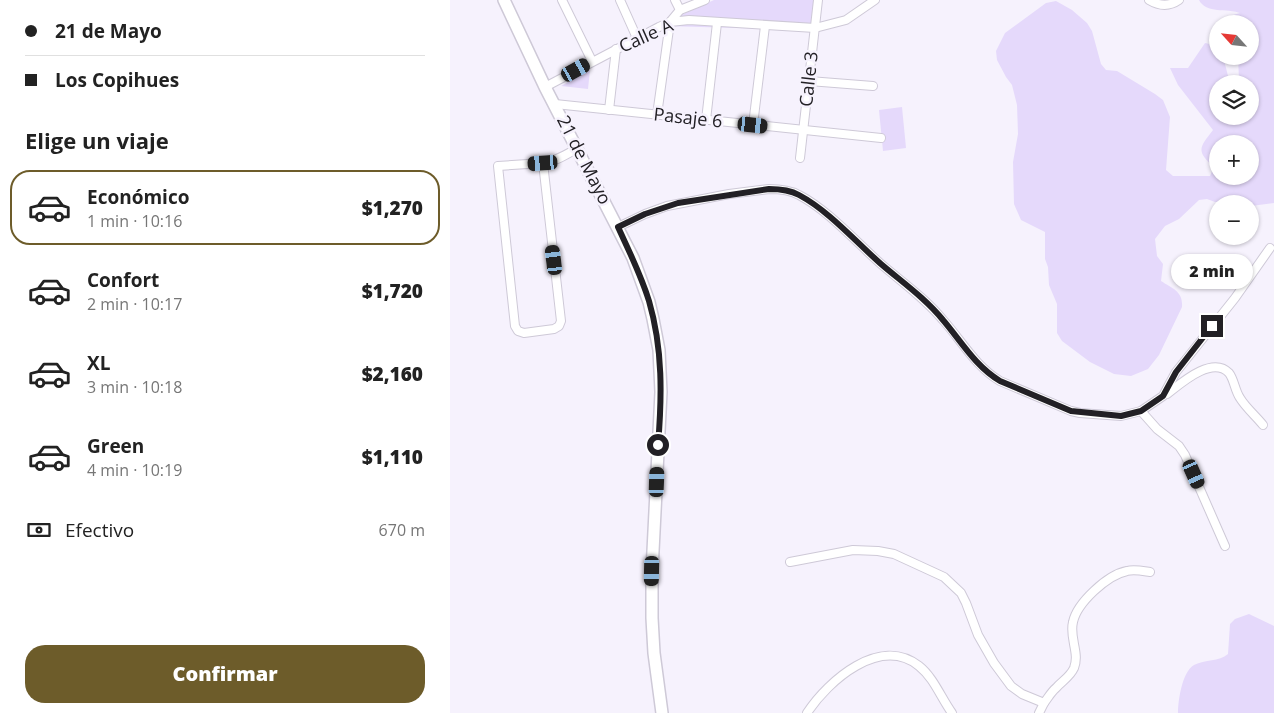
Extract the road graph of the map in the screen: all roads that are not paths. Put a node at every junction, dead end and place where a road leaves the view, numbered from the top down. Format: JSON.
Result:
{"nodes":[{"id":1,"x":504,"y":0,"type":"edge"},
{"id":2,"x":562,"y":0,"type":"edge"},
{"id":3,"x":620,"y":0,"type":"edge"},
{"id":4,"x":675,"y":0,"type":"edge"},
{"id":5,"x":704,"y":0,"type":"edge"},
{"id":6,"x":818,"y":0,"type":"edge"},
{"id":7,"x":875,"y":0,"type":"edge"},
{"id":8,"x":1149,"y":0,"type":"edge"},
{"id":9,"x":1180,"y":0,"type":"edge"},
{"id":10,"x":680,"y":10,"type":"junction"},
{"id":11,"x":670,"y":22,"type":"junction"},
{"id":12,"x":717,"y":23,"type":"junction"},
{"id":13,"x":765,"y":26,"type":"junction"},
{"id":14,"x":814,"y":28,"type":"junction"},
{"id":15,"x":637,"y":38,"type":"junction"},
{"id":16,"x":616,"y":49,"type":"junction"},
{"id":17,"x":592,"y":61,"type":"junction"},
{"id":18,"x":809,"y":81,"type":"junction"},
{"id":19,"x":873,"y":86,"type":"dead end"},
{"id":20,"x":545,"y":87,"type":"junction"},
{"id":21,"x":555,"y":104,"type":"junction"},
{"id":22,"x":609,"y":110,"type":"junction"},
{"id":23,"x":657,"y":115,"type":"junction"},
{"id":24,"x":706,"y":120,"type":"junction"},
{"id":25,"x":753,"y":125,"type":"junction"},
{"id":26,"x":803,"y":130,"type":"junction"},
{"id":27,"x":881,"y":138,"type":"dead end"},
{"id":28,"x":578,"y":148,"type":"junction"},
{"id":29,"x":800,"y":158,"type":"dead end"},
{"id":30,"x":543,"y":163,"type":"junction"},
{"id":31,"x":618,"y":227,"type":"junction"},
{"id":32,"x":1270,"y":248,"type":"dead end"},
{"id":33,"x":1163,"y":396,"type":"junction"},
{"id":34,"x":1141,"y":411,"type":"junction"},
{"id":35,"x":1263,"y":425,"type":"dead end"},
{"id":36,"x":1225,"y":546,"type":"dead end"},
{"id":37,"x":790,"y":562,"type":"dead end"},
{"id":38,"x":1150,"y":572,"type":"dead end"},
{"id":39,"x":1044,"y":703,"type":"junction"},
{"id":40,"x":662,"y":713,"type":"edge"},
{"id":41,"x":807,"y":713,"type":"edge"},
{"id":42,"x":952,"y":713,"type":"edge"},
{"id":43,"x":1039,"y":713,"type":"edge"}],
"edges":[{"from":1,"to":20,"type":"street","name":"21 de Mayo"},
{"from":2,"to":17,"type":"street"},
{"from":3,"to":15,"type":"street"},
{"from":4,"to":10,"type":"street"},
{"from":5,"to":10,"type":"street"},
{"from":6,"to":14,"type":"street","name":"Calle 3"},
{"from":7,"to":14,"type":"street","name":"Calle A"},
{"from":8,"to":9,"type":"street"},
{"from":10,"to":11,"type":"street"},
{"from":11,"to":12,"type":"street","name":"Calle A"},
{"from":11,"to":15,"type":"street","name":"Calle A"},
{"from":11,"to":23,"type":"street"},
{"from":12,"to":13,"type":"street","name":"Calle A"},
{"from":12,"to":24,"type":"street"},
{"from":13,"to":14,"type":"street","name":"Calle A"},
{"from":13,"to":25,"type":"street"},
{"from":14,"to":18,"type":"street","name":"Calle 3"},
{"from":15,"to":16,"type":"street","name":"Calle A"},
{"from":16,"to":17,"type":"street","name":"Calle A"},
{"from":16,"to":22,"type":"street"},
{"from":17,"to":20,"type":"street","name":"Calle A"},
{"from":18,"to":19,"type":"street"},
{"from":18,"to":26,"type":"street","name":"Calle 3"},
{"from":20,"to":21,"type":"street","name":"21 de Mayo"},
{"from":21,"to":22,"type":"street","name":"Pasaje 6"},
{"from":21,"to":28,"type":"street","name":"21 de Mayo"},
{"from":22,"to":23,"type":"street","name":"Pasaje 6"},
{"from":23,"to":24,"type":"street","name":"Pasaje 6"},
{"from":24,"to":25,"type":"street","name":"Pasaje 6"},
{"from":25,"to":26,"type":"street","name":"Pasaje 6"},
{"from":26,"to":27,"type":"street","name":"Pasaje 6"},
{"from":26,"to":29,"type":"street","name":"Calle 3"},
{"from":28,"to":30,"type":"street"},
{"from":28,"to":31,"type":"street","name":"21 de Mayo"},
{"from":30,"to":30,"type":"street"},
{"from":31,"to":34,"type":"street"},
{"from":31,"to":40,"type":"street","name":"21 de Mayo"},
{"from":32,"to":33,"type":"street"},
{"from":33,"to":34,"type":"street"},
{"from":33,"to":35,"type":"street"},
{"from":34,"to":36,"type":"street"},
{"from":37,"to":39,"type":"street"},
{"from":38,"to":39,"type":"street"},
{"from":39,"to":43,"type":"street"},
{"from":41,"to":42,"type":"street"}]}
